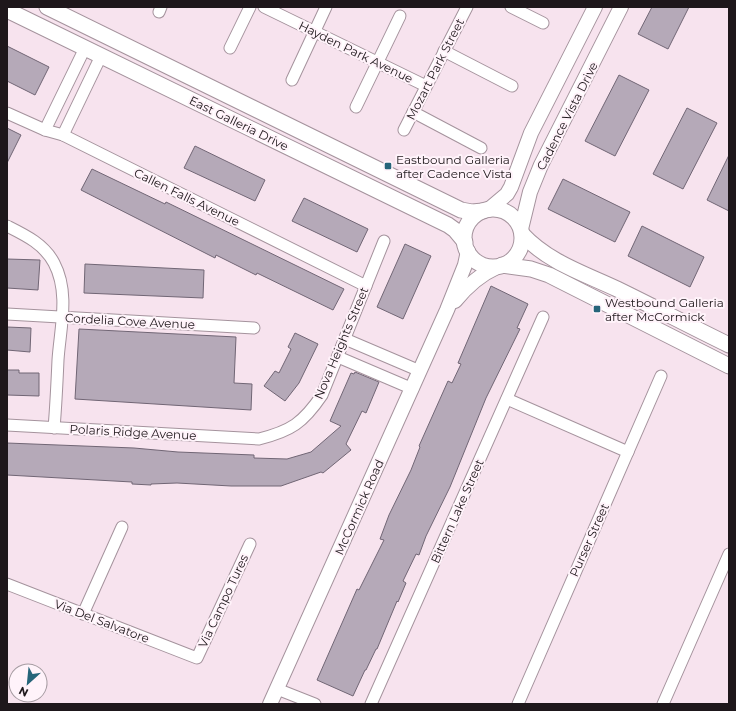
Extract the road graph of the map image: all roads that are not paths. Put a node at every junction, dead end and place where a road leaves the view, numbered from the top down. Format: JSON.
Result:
{"nodes":[{"id":1,"x":47,"y":7,"type":"edge"},
{"id":2,"x":250,"y":7,"type":"edge"},
{"id":3,"x":264,"y":7,"type":"edge"},
{"id":4,"x":326,"y":7,"type":"edge"},
{"id":5,"x":467,"y":7,"type":"edge"},
{"id":6,"x":511,"y":7,"type":"edge"},
{"id":7,"x":595,"y":7,"type":"edge"},
{"id":8,"x":621,"y":7,"type":"edge"},
{"id":9,"x":7,"y":10,"type":"edge"},
{"id":10,"x":400,"y":16,"type":"dead end"},
{"id":11,"x":543,"y":23,"type":"dead end"},
{"id":12,"x":315,"y":32,"type":"junction"},
{"id":13,"x":85,"y":48,"type":"junction"},
{"id":14,"x":230,"y":48,"type":"dead end"},
{"id":15,"x":444,"y":51,"type":"junction"},
{"id":16,"x":101,"y":56,"type":"junction"},
{"id":17,"x":378,"y":62,"type":"junction"},
{"id":18,"x":292,"y":80,"type":"dead end"},
{"id":19,"x":426,"y":86,"type":"junction"},
{"id":20,"x":512,"y":86,"type":"dead end"},
{"id":21,"x":356,"y":107,"type":"dead end"},
{"id":22,"x":413,"y":112,"type":"junction"},
{"id":23,"x":7,"y":113,"type":"edge"},
{"id":24,"x":44,"y":130,"type":"junction"},
{"id":25,"x":404,"y":130,"type":"dead end"},
{"id":26,"x":63,"y":135,"type":"junction"},
{"id":27,"x":481,"y":148,"type":"dead end"},
{"id":28,"x":486,"y":210,"type":"junction"},
{"id":29,"x":7,"y":226,"type":"edge"},
{"id":30,"x":521,"y":231,"type":"junction"},
{"id":31,"x":384,"y":242,"type":"dead end"},
{"id":32,"x":466,"y":247,"type":"junction"},
{"id":33,"x":500,"y":266,"type":"junction"},
{"id":34,"x":366,"y":286,"type":"junction"},
{"id":35,"x":447,"y":310,"type":"junction"},
{"id":36,"x":7,"y":314,"type":"edge"},
{"id":37,"x":62,"y":317,"type":"junction"},
{"id":38,"x":543,"y":318,"type":"dead end"},
{"id":39,"x":254,"y":328,"type":"dead end"},
{"id":40,"x":345,"y":339,"type":"junction"},
{"id":41,"x":729,"y":346,"type":"edge"},
{"id":42,"x":338,"y":357,"type":"junction"},
{"id":43,"x":729,"y":366,"type":"edge"},
{"id":44,"x":420,"y":371,"type":"junction"},
{"id":45,"x":661,"y":376,"type":"dead end"},
{"id":46,"x":413,"y":389,"type":"junction"},
{"id":47,"x":506,"y":399,"type":"junction"},
{"id":48,"x":7,"y":425,"type":"edge"},
{"id":49,"x":54,"y":428,"type":"junction"},
{"id":50,"x":259,"y":439,"type":"joint"},
{"id":51,"x":628,"y":452,"type":"junction"},
{"id":52,"x":122,"y":527,"type":"dead end"},
{"id":53,"x":250,"y":544,"type":"dead end"},
{"id":54,"x":729,"y":554,"type":"edge"},
{"id":55,"x":7,"y":584,"type":"edge"},
{"id":56,"x":83,"y":614,"type":"junction"},
{"id":57,"x":197,"y":658,"type":"joint"},
{"id":58,"x":277,"y":689,"type":"junction"},
{"id":59,"x":270,"y":704,"type":"edge"},
{"id":60,"x":315,"y":704,"type":"edge"},
{"id":61,"x":371,"y":704,"type":"edge"},
{"id":62,"x":518,"y":704,"type":"edge"},
{"id":63,"x":663,"y":704,"type":"edge"}],
"edges":[{"from":1,"to":28,"type":"main road","name":"East Galleria Drive"},
{"from":2,"to":14,"type":"street"},
{"from":3,"to":12,"type":"street","name":"Hayden Park Avenue"},
{"from":4,"to":12,"type":"street"},
{"from":5,"to":15,"type":"street","name":"Mozart Park Street"},
{"from":6,"to":11,"type":"street"},
{"from":7,"to":28,"type":"street","name":"Cadence Vista Drive"},
{"from":8,"to":30,"type":"street","name":"Cadence Vista Drive"},
{"from":9,"to":13,"type":"main road","name":"East Galleria Drive"},
{"from":10,"to":17,"type":"street"},
{"from":12,"to":17,"type":"street","name":"Hayden Park Avenue"},
{"from":12,"to":18,"type":"street"},
{"from":13,"to":16,"type":"main road","name":"East Galleria Drive"},
{"from":13,"to":24,"type":"street"},
{"from":15,"to":19,"type":"street","name":"Mozart Park Street"},
{"from":15,"to":20,"type":"street"},
{"from":16,"to":26,"type":"street"},
{"from":16,"to":32,"type":"main road","name":"East Galleria Drive"},
{"from":17,"to":19,"type":"street","name":"Hayden Park Avenue"},
{"from":17,"to":21,"type":"street"},
{"from":19,"to":22,"type":"street","name":"Mozart Park Street"},
{"from":22,"to":25,"type":"street","name":"Mozart Park Street"},
{"from":22,"to":27,"type":"street"},
{"from":23,"to":24,"type":"street","name":"Callen Falls Avenue"},
{"from":24,"to":26,"type":"street","name":"Callen Falls Avenue"},
{"from":26,"to":34,"type":"street","name":"Callen Falls Avenue"},
{"from":28,"to":30,"type":"main road"},
{"from":28,"to":32,"type":"main road"},
{"from":29,"to":37,"type":"street"},
{"from":30,"to":33,"type":"main road"},
{"from":30,"to":41,"type":"main road"},
{"from":31,"to":34,"type":"street","name":"Nova Heights Street"},
{"from":32,"to":33,"type":"main road"},
{"from":32,"to":35,"type":"street","name":"McCormick Road"},
{"from":33,"to":35,"type":"street","name":"McCormick Road"},
{"from":33,"to":43,"type":"main road"},
{"from":34,"to":40,"type":"street","name":"Nova Heights Street"},
{"from":35,"to":44,"type":"street","name":"McCormick Road"},
{"from":36,"to":37,"type":"street","name":"Cordelia Cove Avenue"},
{"from":37,"to":39,"type":"street","name":"Cordelia Cove Avenue"},
{"from":37,"to":49,"type":"street"},
{"from":38,"to":47,"type":"street","name":"Bittern Lake Street"},
{"from":40,"to":42,"type":"street","name":"Nova Heights Street"},
{"from":40,"to":44,"type":"street"},
{"from":42,"to":46,"type":"street"},
{"from":42,"to":50,"type":"street","name":"Nova Heights Street"},
{"from":44,"to":46,"type":"street","name":"McCormick Road"},
{"from":45,"to":51,"type":"street","name":"Purser Street"},
{"from":46,"to":58,"type":"street","name":"McCormick Road"},
{"from":47,"to":51,"type":"street"},
{"from":47,"to":61,"type":"street","name":"Bittern Lake Street"},
{"from":48,"to":49,"type":"street","name":"Polaris Ridge Avenue"},
{"from":49,"to":50,"type":"street","name":"Polaris Ridge Avenue"},
{"from":51,"to":62,"type":"street","name":"Purser Street"},
{"from":52,"to":56,"type":"street"},
{"from":53,"to":57,"type":"street","name":"Via Campo Tures"},
{"from":54,"to":63,"type":"street"},
{"from":55,"to":56,"type":"street","name":"Via Del Salvatore"},
{"from":56,"to":57,"type":"street","name":"Via Del Salvatore"},
{"from":58,"to":59,"type":"street","name":"McCormick Road"},
{"from":58,"to":60,"type":"street"}]}
